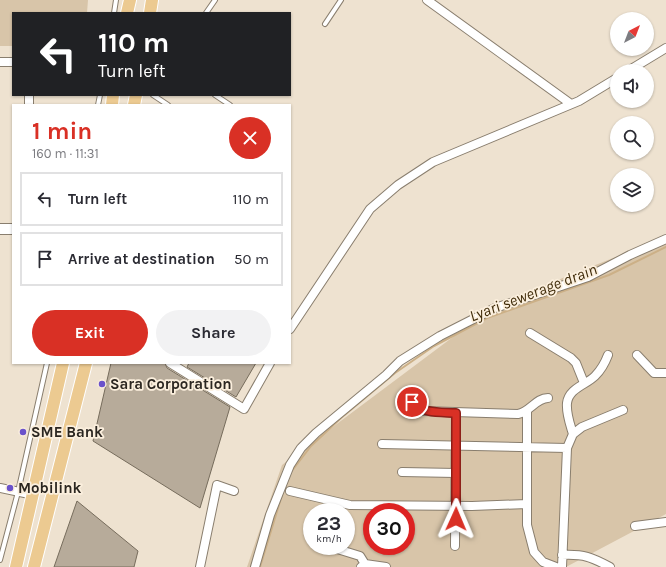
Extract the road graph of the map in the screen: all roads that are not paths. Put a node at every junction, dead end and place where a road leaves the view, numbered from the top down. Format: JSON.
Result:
{"nodes":[{"id":1,"x":116,"y":0,"type":"edge"},
{"id":2,"x":130,"y":0,"type":"edge"},
{"id":3,"x":152,"y":0,"type":"edge"},
{"id":4,"x":216,"y":0,"type":"edge"},
{"id":5,"x":341,"y":0,"type":"edge"},
{"id":6,"x":427,"y":0,"type":"edge"},
{"id":7,"x":114,"y":12,"type":"edge"},
{"id":8,"x":128,"y":12,"type":"edge"},
{"id":9,"x":150,"y":12,"type":"edge"},
{"id":10,"x":207,"y":12,"type":"edge"},
{"id":11,"x":325,"y":24,"type":"dead end"},
{"id":12,"x":666,"y":48,"type":"edge"},
{"id":13,"x":0,"y":62,"type":"edge"},
{"id":14,"x":12,"y":62,"type":"edge"},
{"id":15,"x":640,"y":64,"type":"edge"},
{"id":16,"x":610,"y":82,"type":"edge"},
{"id":17,"x":154,"y":96,"type":"edge"},
{"id":18,"x":216,"y":96,"type":"edge"},
{"id":19,"x":166,"y":104,"type":"edge"},
{"id":20,"x":228,"y":104,"type":"edge"},
{"id":21,"x":571,"y":104,"type":"junction"},
{"id":22,"x":0,"y":229,"type":"edge"},
{"id":23,"x":12,"y":229,"type":"edge"},
{"id":24,"x":666,"y":239,"type":"edge"},
{"id":25,"x":291,"y":328,"type":"edge"},
{"id":26,"x":530,"y":333,"type":"dead end"},
{"id":27,"x":608,"y":355,"type":"dead end"},
{"id":28,"x":637,"y":355,"type":"dead end"},
{"id":29,"x":48,"y":364,"type":"edge"},
{"id":30,"x":63,"y":364,"type":"edge"},
{"id":31,"x":86,"y":364,"type":"edge"},
{"id":32,"x":172,"y":364,"type":"edge"},
{"id":33,"x":269,"y":364,"type":"edge"},
{"id":34,"x":666,"y":373,"type":"edge"},
{"id":35,"x":584,"y":383,"type":"junction"},
{"id":36,"x":548,"y":398,"type":"dead end"},
{"id":37,"x":412,"y":402,"type":"dead end"},
{"id":38,"x":623,"y":410,"type":"dead end"},
{"id":39,"x":527,"y":411,"type":"junction"},
{"id":40,"x":456,"y":413,"type":"junction"},
{"id":41,"x":573,"y":434,"type":"junction"},
{"id":42,"x":382,"y":444,"type":"dead end"},
{"id":43,"x":456,"y":446,"type":"junction"},
{"id":44,"x":527,"y":447,"type":"junction"},
{"id":45,"x":567,"y":448,"type":"junction"},
{"id":46,"x":402,"y":472,"type":"dead end"},
{"id":47,"x":456,"y":472,"type":"junction"},
{"id":48,"x":0,"y":488,"type":"edge"},
{"id":49,"x":234,"y":491,"type":"dead end"},
{"id":50,"x":290,"y":491,"type":"dead end"},
{"id":51,"x":18,"y":492,"type":"junction"},
{"id":52,"x":34,"y":495,"type":"junction"},
{"id":53,"x":527,"y":504,"type":"junction"},
{"id":54,"x":456,"y":506,"type":"junction"},
{"id":55,"x":666,"y":522,"type":"edge"},
{"id":56,"x":635,"y":526,"type":"dead end"},
{"id":57,"x":455,"y":546,"type":"dead end"},
{"id":58,"x":355,"y":554,"type":"edge"},
{"id":59,"x":562,"y":555,"type":"junction"},
{"id":60,"x":0,"y":560,"type":"edge"},
{"id":61,"x":362,"y":566,"type":"edge"},
{"id":62,"x":16,"y":567,"type":"edge"},
{"id":63,"x":34,"y":567,"type":"edge"},
{"id":64,"x":200,"y":567,"type":"edge"},
{"id":65,"x":255,"y":567,"type":"edge"},
{"id":66,"x":386,"y":567,"type":"edge"},
{"id":67,"x":556,"y":567,"type":"edge"},
{"id":68,"x":562,"y":567,"type":"edge"},
{"id":69,"x":610,"y":567,"type":"edge"}],
"edges":[{"from":1,"to":7,"type":"lane"},
{"from":2,"to":8,"type":"main road"},
{"from":3,"to":9,"type":"main road"},
{"from":4,"to":10,"type":"lane"},
{"from":5,"to":11,"type":"lane"},
{"from":6,"to":21,"type":"street"},
{"from":12,"to":15,"type":"street"},
{"from":13,"to":14,"type":"street"},
{"from":16,"to":21,"type":"street"},
{"from":17,"to":19,"type":"lane"},
{"from":18,"to":20,"type":"lane"},
{"from":21,"to":25,"type":"street"},
{"from":22,"to":23,"type":"street"},
{"from":24,"to":65,"type":"street"},
{"from":26,"to":35,"type":"street"},
{"from":27,"to":35,"type":"street"},
{"from":28,"to":34,"type":"street"},
{"from":29,"to":51,"type":"lane"},
{"from":30,"to":52,"type":"main road"},
{"from":31,"to":63,"type":"main road"},
{"from":32,"to":33,"type":"street"},
{"from":35,"to":41,"type":"street"},
{"from":36,"to":39,"type":"street"},
{"from":37,"to":40,"type":"street"},
{"from":38,"to":41,"type":"street"},
{"from":39,"to":40,"type":"street"},
{"from":39,"to":44,"type":"street"},
{"from":40,"to":43,"type":"street"},
{"from":41,"to":45,"type":"street"},
{"from":42,"to":43,"type":"street"},
{"from":43,"to":44,"type":"street"},
{"from":43,"to":47,"type":"street"},
{"from":44,"to":45,"type":"street"},
{"from":44,"to":53,"type":"street"},
{"from":45,"to":59,"type":"street"},
{"from":46,"to":47,"type":"street"},
{"from":47,"to":54,"type":"street"},
{"from":48,"to":51,"type":"street"},
{"from":49,"to":64,"type":"street"},
{"from":50,"to":54,"type":"street"},
{"from":51,"to":52,"type":"street"},
{"from":51,"to":60,"type":"lane"},
{"from":52,"to":62,"type":"main road"},
{"from":53,"to":54,"type":"street"},
{"from":53,"to":67,"type":"street"},
{"from":54,"to":57,"type":"street"},
{"from":55,"to":56,"type":"street"},
{"from":58,"to":61,"type":"street"},
{"from":59,"to":68,"type":"street"},
{"from":59,"to":69,"type":"street"},
{"from":61,"to":66,"type":"street"}]}
